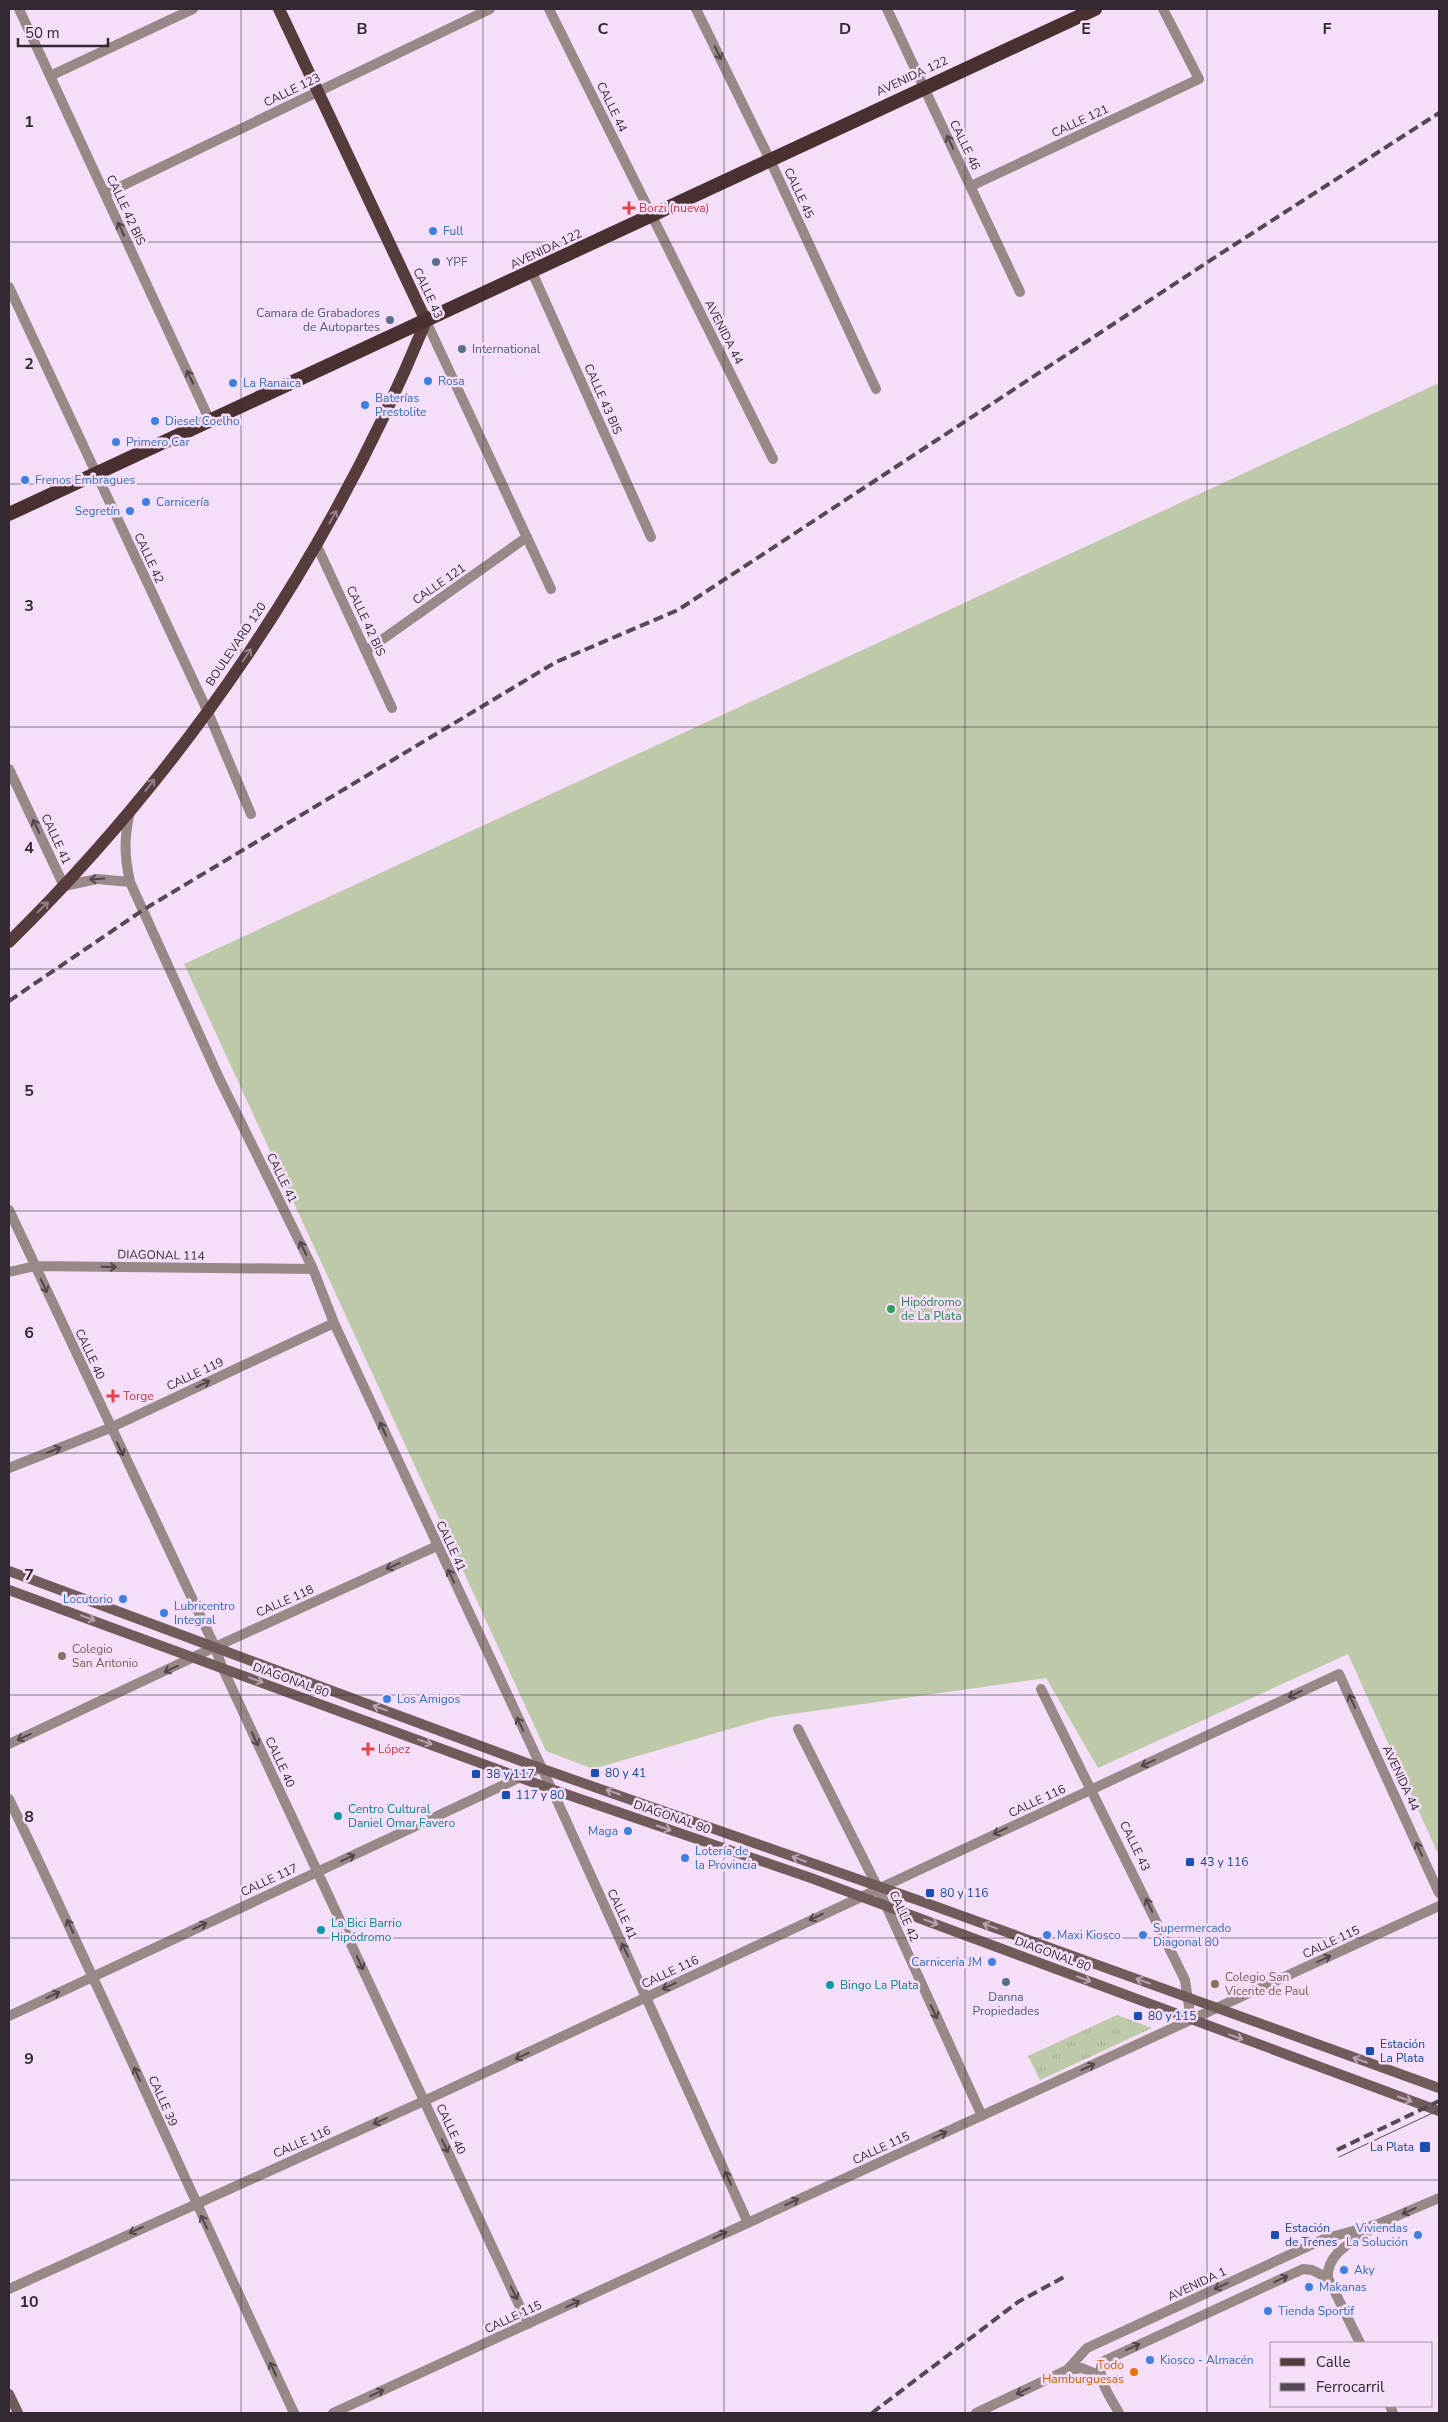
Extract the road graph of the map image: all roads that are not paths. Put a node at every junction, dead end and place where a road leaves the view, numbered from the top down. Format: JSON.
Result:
{"nodes":[{"id":1,"x":19,"y":9,"type":"edge"},
{"id":2,"x":194,"y":9,"type":"edge"},
{"id":3,"x":279,"y":9,"type":"edge"},
{"id":4,"x":490,"y":9,"type":"edge"},
{"id":5,"x":549,"y":9,"type":"edge"},
{"id":6,"x":696,"y":9,"type":"edge"},
{"id":7,"x":887,"y":9,"type":"edge"},
{"id":8,"x":1095,"y":9,"type":"edge"},
{"id":9,"x":1164,"y":9,"type":"edge"},
{"id":10,"x":50,"y":76,"type":"junction"},
{"id":11,"x":924,"y":87,"type":"junction"},
{"id":12,"x":318,"y":91,"type":"junction"},
{"id":13,"x":770,"y":160,"type":"junction"},
{"id":14,"x":971,"y":186,"type":"junction"},
{"id":15,"x":105,"y":194,"type":"junction"},
{"id":16,"x":652,"y":216,"type":"junction"},
{"id":17,"x":532,"y":272,"type":"junction"},
{"id":18,"x":9,"y":288,"type":"edge"},
{"id":19,"x":1020,"y":292,"type":"dead end"},
{"id":20,"x":426,"y":321,"type":"junction"},
{"id":21,"x":876,"y":389,"type":"dead end"},
{"id":22,"x":210,"y":421,"type":"junction"},
{"id":23,"x":774,"y":459,"type":"dead end"},
{"id":24,"x":96,"y":474,"type":"junction"},
{"id":25,"x":9,"y":514,"type":"edge"},
{"id":26,"x":527,"y":537,"type":"junction"},
{"id":27,"x":651,"y":537,"type":"dead end"},
{"id":28,"x":317,"y":546,"type":"junction"},
{"id":29,"x":552,"y":589,"type":"dead end"},
{"id":30,"x":366,"y":651,"type":"junction"},
{"id":31,"x":392,"y":708,"type":"dead end"},
{"id":32,"x":207,"y":710,"type":"junction"},
{"id":33,"x":9,"y":769,"type":"edge"},
{"id":34,"x":130,"y":811,"type":"junction"},
{"id":35,"x":251,"y":814,"type":"dead end"},
{"id":36,"x":130,"y":882,"type":"junction"},
{"id":37,"x":64,"y":886,"type":"junction"},
{"id":38,"x":9,"y":942,"type":"edge"},
{"id":39,"x":9,"y":1210,"type":"edge"},
{"id":40,"x":35,"y":1266,"type":"junction"},
{"id":41,"x":313,"y":1269,"type":"junction"},
{"id":42,"x":9,"y":1272,"type":"edge"},
{"id":43,"x":334,"y":1323,"type":"junction"},
{"id":44,"x":110,"y":1428,"type":"junction"},
{"id":45,"x":9,"y":1468,"type":"edge"},
{"id":46,"x":437,"y":1546,"type":"junction"},
{"id":47,"x":9,"y":1571,"type":"edge"},
{"id":48,"x":9,"y":1590,"type":"edge"},
{"id":49,"x":214,"y":1647,"type":"junction"},
{"id":50,"x":195,"y":1657,"type":"junction"},
{"id":51,"x":222,"y":1667,"type":"junction"},
{"id":52,"x":1339,"y":1674,"type":"joint"},
{"id":53,"x":1040,"y":1689,"type":"dead end"},
{"id":54,"x":798,"y":1729,"type":"dead end"},
{"id":55,"x":9,"y":1744,"type":"edge"},
{"id":56,"x":540,"y":1768,"type":"junction"},
{"id":57,"x":520,"y":1777,"type":"junction"},
{"id":58,"x":552,"y":1789,"type":"junction"},
{"id":59,"x":1092,"y":1789,"type":"junction"},
{"id":60,"x":9,"y":1800,"type":"edge"},
{"id":61,"x":317,"y":1872,"type":"junction"},
{"id":62,"x":878,"y":1888,"type":"junction"},
{"id":63,"x":1439,"y":1894,"type":"edge"},
{"id":64,"x":860,"y":1896,"type":"junction"},
{"id":65,"x":886,"y":1905,"type":"junction"},
{"id":66,"x":1439,"y":1906,"type":"edge"},
{"id":67,"x":94,"y":1976,"type":"junction"},
{"id":68,"x":647,"y":1997,"type":"junction"},
{"id":69,"x":1189,"y":1998,"type":"junction"},
{"id":70,"x":1216,"y":2008,"type":"junction"},
{"id":71,"x":9,"y":2016,"type":"edge"},
{"id":72,"x":1191,"y":2020,"type":"junction"},
{"id":73,"x":1439,"y":2088,"type":"edge"},
{"id":74,"x":424,"y":2102,"type":"junction"},
{"id":75,"x":1439,"y":2111,"type":"edge"},
{"id":76,"x":982,"y":2116,"type":"junction"},
{"id":77,"x":1439,"y":2198,"type":"edge"},
{"id":78,"x":195,"y":2203,"type":"junction"},
{"id":79,"x":748,"y":2223,"type":"junction"},
{"id":80,"x":1378,"y":2224,"type":"junction"},
{"id":81,"x":1328,"y":2278,"type":"junction"},
{"id":82,"x":9,"y":2289,"type":"edge"},
{"id":83,"x":528,"y":2324,"type":"junction"},
{"id":84,"x":1360,"y":2342,"type":"edge"},
{"id":85,"x":1067,"y":2370,"type":"junction"},
{"id":86,"x":1101,"y":2376,"type":"junction"},
{"id":87,"x":9,"y":2394,"type":"edge"},
{"id":88,"x":18,"y":2413,"type":"edge"},
{"id":89,"x":294,"y":2413,"type":"edge"},
{"id":90,"x":333,"y":2413,"type":"edge"},
{"id":91,"x":976,"y":2413,"type":"edge"},
{"id":92,"x":1119,"y":2413,"type":"edge"}],
"edges":[{"from":1,"to":10,"type":"street","name":"CALLE 42 BIS"},
{"from":2,"to":10,"type":"street"},
{"from":3,"to":12,"type":"main road","name":"CALLE 43"},
{"from":4,"to":12,"type":"street","name":"CALLE 123"},
{"from":5,"to":16,"type":"street","name":"CALLE 44"},
{"from":6,"to":13,"type":"street","name":"CALLE 45","one_way":true},
{"from":7,"to":11,"type":"street","name":"CALLE 46"},
{"from":8,"to":11,"type":"highway","name":"AVENIDA 122"},
{"from":9,"to":14,"type":"street","name":"CALLE 121"},
{"from":10,"to":15,"type":"street","name":"CALLE 42 BIS"},
{"from":11,"to":13,"type":"highway","name":"AVENIDA 122"},
{"from":14,"to":11,"type":"street","name":"CALLE 46","one_way":true},
{"from":12,"to":15,"type":"street","name":"CALLE 123"},
{"from":12,"to":20,"type":"main road","name":"CALLE 43"},
{"from":13,"to":16,"type":"highway","name":"AVENIDA 122"},
{"from":13,"to":21,"type":"street","name":"CALLE 45"},
{"from":14,"to":19,"type":"street","name":"CALLE 46"},
{"from":22,"to":15,"type":"street","name":"CALLE 42 BIS","one_way":true},
{"from":16,"to":17,"type":"highway","name":"AVENIDA 122"},
{"from":16,"to":23,"type":"street","name":"AVENIDA 44"},
{"from":17,"to":20,"type":"highway","name":"AVENIDA 122"},
{"from":17,"to":27,"type":"street","name":"CALLE 43 BIS"},
{"from":18,"to":24,"type":"street","name":"CALLE 42"},
{"from":20,"to":22,"type":"highway","name":"AVENIDA 122"},
{"from":20,"to":26,"type":"street","name":"CALLE 43"},
{"from":28,"to":20,"type":"main road","name":"BOULEVARD 120","one_way":true},
{"from":22,"to":24,"type":"highway","name":"AVENIDA 122"},
{"from":24,"to":25,"type":"highway","name":"AVENIDA 122"},
{"from":24,"to":32,"type":"street","name":"CALLE 42"},
{"from":26,"to":29,"type":"street","name":"CALLE 43"},
{"from":26,"to":30,"type":"street","name":"CALLE 121"},
{"from":28,"to":30,"type":"street","name":"CALLE 42 BIS"},
{"from":32,"to":28,"type":"main road","name":"BOULEVARD 120","one_way":true},
{"from":30,"to":31,"type":"street","name":"CALLE 42 BIS"},
{"from":34,"to":32,"type":"main road","name":"BOULEVARD 120","one_way":true},
{"from":32,"to":35,"type":"street","name":"CALLE 42"},
{"from":37,"to":33,"type":"street","name":"CALLE 41","one_way":true},
{"from":34,"to":36,"type":"street","name":"CALLE 41"},
{"from":34,"to":37,"type":"main road","name":"BOULEVARD 120"},
{"from":36,"to":37,"type":"street","one_way":true},
{"from":41,"to":36,"type":"street","name":"CALLE 41","one_way":true},
{"from":38,"to":37,"type":"main road","name":"BOULEVARD 120","one_way":true},
{"from":39,"to":40,"type":"street","name":"CALLE 40"},
{"from":40,"to":41,"type":"street","name":"DIAGONAL 114","one_way":true},
{"from":40,"to":42,"type":"street","name":"DIAGONAL 114"},
{"from":40,"to":44,"type":"street","name":"CALLE 40","one_way":true},
{"from":41,"to":43,"type":"street","name":"CALLE 41"},
{"from":44,"to":43,"type":"street","name":"CALLE 119","one_way":true},
{"from":46,"to":43,"type":"street","name":"CALLE 41","one_way":true},
{"from":45,"to":44,"type":"street","name":"CALLE 119","one_way":true},
{"from":44,"to":49,"type":"street","name":"CALLE 40","one_way":true},
{"from":46,"to":49,"type":"street","name":"CALLE 118","one_way":true},
{"from":56,"to":46,"type":"street","name":"CALLE 41","one_way":true},
{"from":47,"to":49,"type":"main road","name":"DIAGONAL 80"},
{"from":48,"to":50,"type":"main road","name":"DIAGONAL 80","one_way":true},
{"from":49,"to":50,"type":"street","name":"CALLE 118"},
{"from":49,"to":51,"type":"street","name":"CALLE 40"},
{"from":56,"to":49,"type":"main road","name":"DIAGONAL 80","one_way":true},
{"from":50,"to":51,"type":"main road","name":"DIAGONAL 80"},
{"from":50,"to":55,"type":"street","name":"CALLE 118","one_way":true},
{"from":51,"to":57,"type":"main road","name":"DIAGONAL 80","one_way":true},
{"from":51,"to":61,"type":"street","name":"CALLE 40","one_way":true},
{"from":52,"to":59,"type":"street","name":"CALLE 116","one_way":true},
{"from":63,"to":52,"type":"street","name":"AVENIDA 44","one_way":true},
{"from":53,"to":59,"type":"street","name":"CALLE 43"},
{"from":54,"to":62,"type":"street","name":"CALLE 42"},
{"from":56,"to":57,"type":"street","name":"CALLE 117"},
{"from":56,"to":58,"type":"street","name":"CALLE 41"},
{"from":62,"to":56,"type":"main road","name":"DIAGONAL 80","one_way":true},
{"from":57,"to":58,"type":"main road","name":"DIAGONAL 80"},
{"from":61,"to":57,"type":"street","name":"CALLE 117","one_way":true},
{"from":58,"to":64,"type":"main road","name":"DIAGONAL 80","one_way":true},
{"from":68,"to":58,"type":"street","name":"CALLE 41","one_way":true},
{"from":59,"to":62,"type":"street","name":"CALLE 116","one_way":true},
{"from":69,"to":59,"type":"street","name":"CALLE 43","one_way":true},
{"from":67,"to":60,"type":"street","name":"CALLE 39","one_way":true},
{"from":67,"to":61,"type":"street","name":"CALLE 117","one_way":true},
{"from":61,"to":74,"type":"street","name":"CALLE 40","one_way":true},
{"from":62,"to":64,"type":"street","name":"CALLE 116"},
{"from":62,"to":65,"type":"street","name":"CALLE 42"},
{"from":69,"to":62,"type":"main road","name":"DIAGONAL 80","one_way":true},
{"from":64,"to":65,"type":"main road","name":"DIAGONAL 80"},
{"from":64,"to":68,"type":"street","name":"CALLE 116","one_way":true},
{"from":65,"to":72,"type":"main road","name":"DIAGONAL 80","one_way":true},
{"from":65,"to":76,"type":"street","name":"CALLE 42","one_way":true},
{"from":70,"to":66,"type":"street","name":"CALLE 115","one_way":true},
{"from":71,"to":67,"type":"street","name":"CALLE 117","one_way":true},
{"from":78,"to":67,"type":"street","name":"CALLE 39","one_way":true},
{"from":68,"to":74,"type":"street","name":"CALLE 116","one_way":true},
{"from":79,"to":68,"type":"street","name":"CALLE 41","one_way":true},
{"from":69,"to":70,"type":"main road","name":"DIAGONAL 80"},
{"from":69,"to":72,"type":"street","name":"CALLE 43"},
{"from":70,"to":72,"type":"street","name":"CALLE 115"},
{"from":73,"to":70,"type":"main road","name":"DIAGONAL 80","one_way":true},
{"from":72,"to":75,"type":"main road","name":"DIAGONAL 80","one_way":true},
{"from":76,"to":72,"type":"street","name":"CALLE 115","one_way":true},
{"from":74,"to":78,"type":"street","name":"CALLE 116","one_way":true},
{"from":74,"to":83,"type":"street","name":"CALLE 40","one_way":true},
{"from":79,"to":76,"type":"street","name":"CALLE 115","one_way":true},
{"from":77,"to":80,"type":"street","name":"AVENIDA 1","one_way":true},
{"from":78,"to":82,"type":"street","name":"CALLE 116","one_way":true},
{"from":89,"to":78,"type":"street","name":"CALLE 39","one_way":true},
{"from":83,"to":79,"type":"street","name":"CALLE 115","one_way":true},
{"from":80,"to":81,"type":"street"},
{"from":80,"to":85,"type":"street","name":"AVENIDA 1","one_way":true},
{"from":81,"to":84,"type":"street"},
{"from":86,"to":81,"type":"street","one_way":true},
{"from":90,"to":83,"type":"street","name":"CALLE 115","one_way":true},
{"from":85,"to":86,"type":"street"},
{"from":85,"to":91,"type":"street","name":"AVENIDA 1","one_way":true},
{"from":86,"to":92,"type":"street"},
{"from":87,"to":88,"type":"main road"}]}
